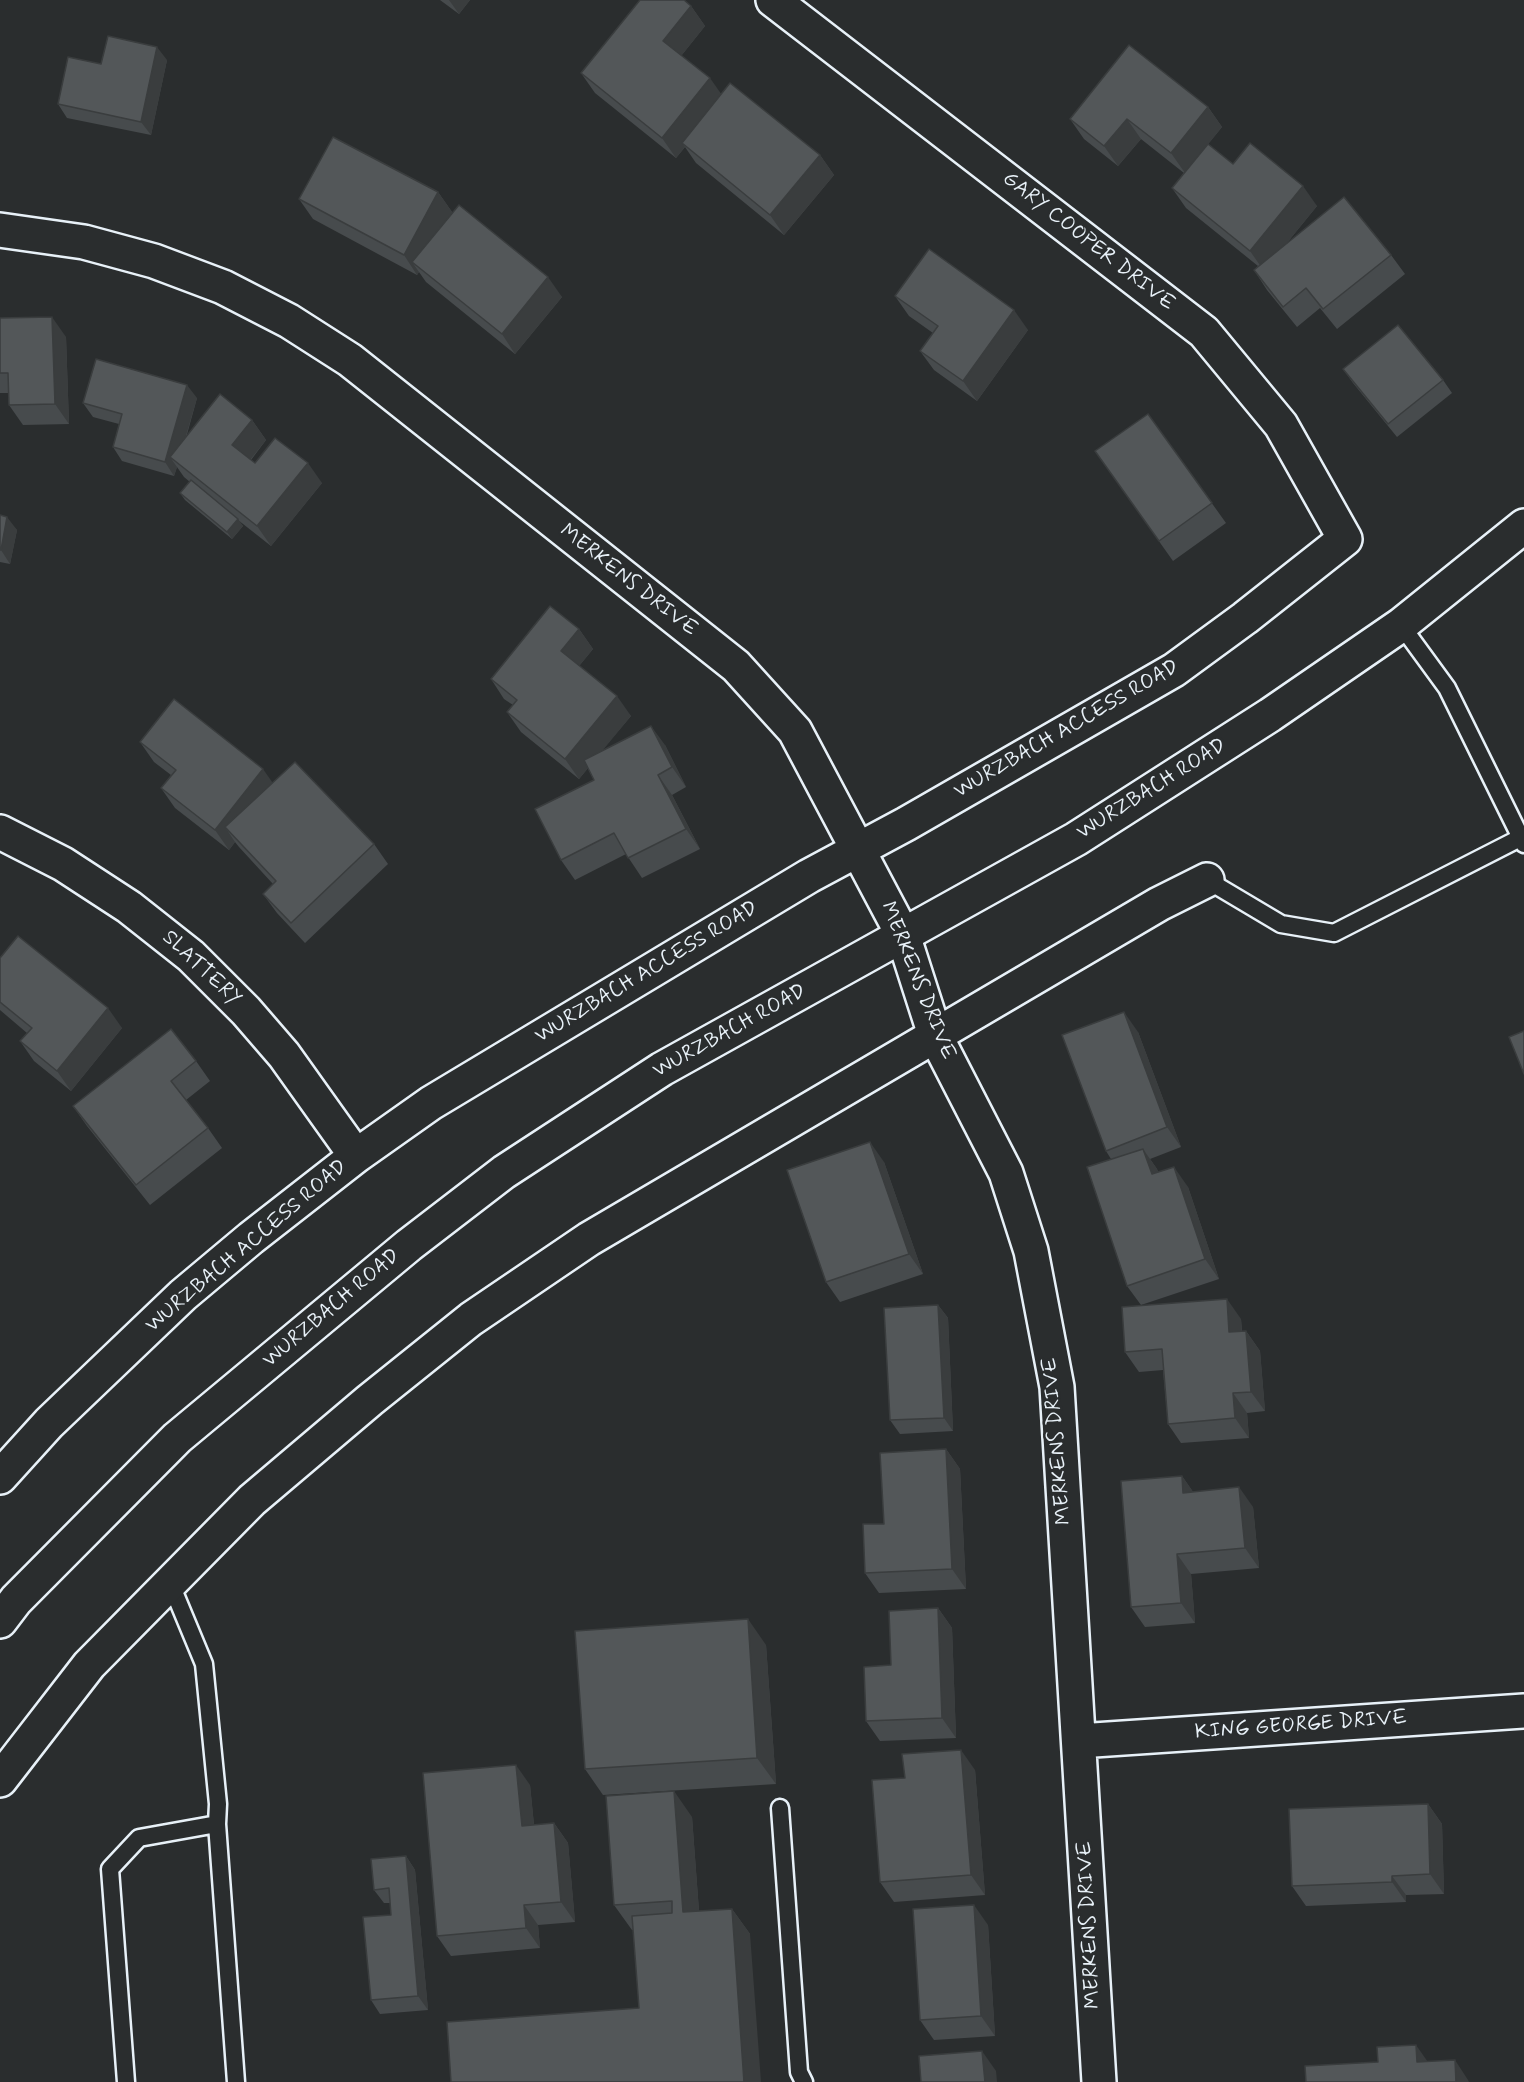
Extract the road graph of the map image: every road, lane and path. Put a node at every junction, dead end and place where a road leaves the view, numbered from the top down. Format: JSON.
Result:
{"nodes":[{"id":1,"x":773,"y":0,"type":"edge"},
{"id":2,"x":0,"y":230,"type":"edge"},
{"id":3,"x":1524,"y":526,"type":"edge"},
{"id":4,"x":1345,"y":539,"type":"joint"},
{"id":5,"x":1401,"y":625,"type":"junction"},
{"id":6,"x":0,"y":832,"type":"edge"},
{"id":7,"x":1523,"y":839,"type":"edge"},
{"id":8,"x":858,"y":849,"type":"junction"},
{"id":9,"x":1207,"y":880,"type":"joint"},
{"id":10,"x":903,"y":935,"type":"junction"},
{"id":11,"x":935,"y":1035,"type":"junction"},
{"id":12,"x":356,"y":1156,"type":"junction"},
{"id":13,"x":0,"y":1477,"type":"edge"},
{"id":14,"x":170,"y":1582,"type":"junction"},
{"id":15,"x":0,"y":1621,"type":"edge"},
{"id":16,"x":1524,"y":1712,"type":"edge"},
{"id":17,"x":1078,"y":1741,"type":"junction"},
{"id":18,"x":0,"y":1780,"type":"edge"},
{"id":19,"x":780,"y":1808,"type":"dead end"},
{"id":20,"x":217,"y":1824,"type":"junction"},
{"id":21,"x":126,"y":2082,"type":"edge"},
{"id":22,"x":236,"y":2082,"type":"edge"},
{"id":23,"x":804,"y":2082,"type":"edge"},
{"id":24,"x":1099,"y":2082,"type":"edge"}],
"edges":[{"from":1,"to":4,"type":"street","name":"GARY COOPER DRIVE"},
{"from":2,"to":8,"type":"street","name":"MERKENS DRIVE"},
{"from":3,"to":5,"type":"street","name":"WURZBACH ROAD"},
{"from":4,"to":8,"type":"street","name":"WURZBACH ACCESS ROAD"},
{"from":5,"to":7,"type":"lane"},
{"from":5,"to":10,"type":"street","name":"WURZBACH ROAD"},
{"from":6,"to":12,"type":"street","name":"SLATTERY"},
{"from":7,"to":9,"type":"lane"},
{"from":8,"to":10,"type":"street","name":"MERKENS DRIVE"},
{"from":8,"to":12,"type":"street","name":"WURZBACH ACCESS ROAD"},
{"from":9,"to":11,"type":"street"},
{"from":10,"to":11,"type":"street","name":"MERKENS DRIVE"},
{"from":10,"to":15,"type":"street","name":"WURZBACH ROAD"},
{"from":11,"to":14,"type":"street"},
{"from":11,"to":17,"type":"street","name":"MERKENS DRIVE"},
{"from":12,"to":13,"type":"street","name":"WURZBACH ACCESS ROAD"},
{"from":14,"to":18,"type":"street"},
{"from":14,"to":20,"type":"lane"},
{"from":16,"to":17,"type":"street","name":"KING GEORGE DRIVE"},
{"from":17,"to":24,"type":"street","name":"MERKENS DRIVE"},
{"from":19,"to":23,"type":"lane"},
{"from":20,"to":21,"type":"lane"},
{"from":20,"to":22,"type":"lane"}]}
